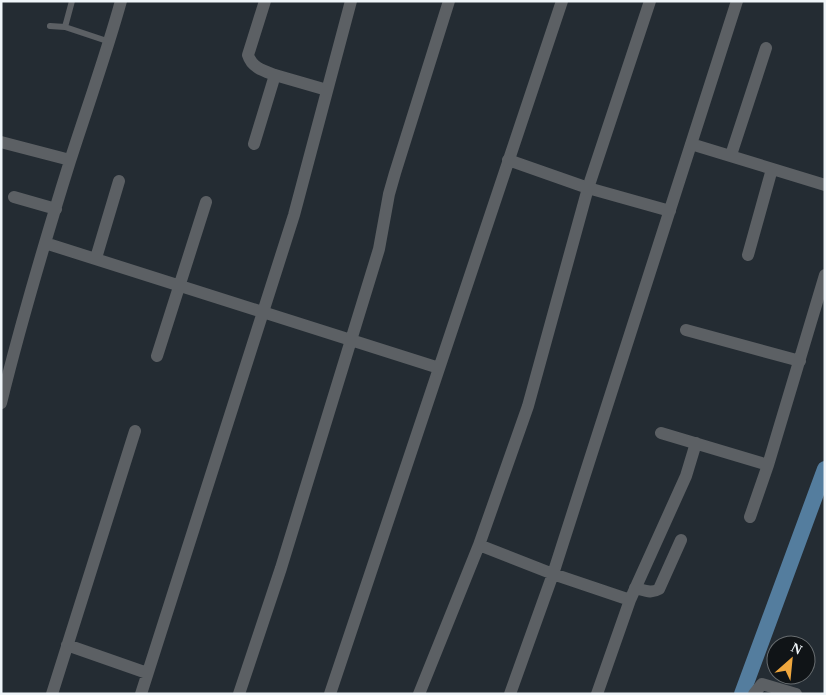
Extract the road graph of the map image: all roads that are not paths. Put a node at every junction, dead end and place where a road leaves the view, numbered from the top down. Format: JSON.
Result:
{"nodes":[{"id":1,"x":72,"y":1,"type":"edge"},
{"id":2,"x":121,"y":1,"type":"edge"},
{"id":3,"x":265,"y":1,"type":"edge"},
{"id":4,"x":351,"y":1,"type":"edge"},
{"id":5,"x":449,"y":1,"type":"edge"},
{"id":6,"x":562,"y":1,"type":"edge"},
{"id":7,"x":650,"y":1,"type":"edge"},
{"id":8,"x":737,"y":1,"type":"edge"},
{"id":9,"x":50,"y":26,"type":"dead end"},
{"id":10,"x":65,"y":27,"type":"junction"},
{"id":11,"x":110,"y":42,"type":"junction"},
{"id":12,"x":766,"y":48,"type":"dead end"},
{"id":13,"x":275,"y":75,"type":"junction"},
{"id":14,"x":327,"y":90,"type":"junction"},
{"id":15,"x":1,"y":142,"type":"edge"},
{"id":16,"x":254,"y":144,"type":"dead end"},
{"id":17,"x":691,"y":144,"type":"junction"},
{"id":18,"x":731,"y":155,"type":"junction"},
{"id":19,"x":70,"y":160,"type":"junction"},
{"id":20,"x":508,"y":160,"type":"junction"},
{"id":21,"x":772,"y":169,"type":"junction"},
{"id":22,"x":119,"y":181,"type":"dead end"},
{"id":23,"x":825,"y":185,"type":"edge"},
{"id":24,"x":588,"y":188,"type":"junction"},
{"id":25,"x":14,"y":196,"type":"dead end"},
{"id":26,"x":206,"y":202,"type":"dead end"},
{"id":27,"x":56,"y":209,"type":"junction"},
{"id":28,"x":670,"y":211,"type":"junction"},
{"id":29,"x":45,"y":243,"type":"junction"},
{"id":30,"x":748,"y":255,"type":"dead end"},
{"id":31,"x":96,"y":258,"type":"junction"},
{"id":32,"x":825,"y":275,"type":"edge"},
{"id":33,"x":179,"y":284,"type":"junction"},
{"id":34,"x":263,"y":312,"type":"junction"},
{"id":35,"x":686,"y":330,"type":"dead end"},
{"id":36,"x":351,"y":339,"type":"junction"},
{"id":37,"x":157,"y":356,"type":"dead end"},
{"id":38,"x":800,"y":361,"type":"junction"},
{"id":39,"x":439,"y":368,"type":"junction"},
{"id":40,"x":1,"y":404,"type":"edge"},
{"id":41,"x":135,"y":431,"type":"dead end"},
{"id":42,"x":661,"y":433,"type":"dead end"},
{"id":43,"x":696,"y":443,"type":"junction"},
{"id":44,"x":768,"y":465,"type":"junction"},
{"id":45,"x":750,"y":517,"type":"dead end"},
{"id":46,"x":681,"y":540,"type":"dead end"},
{"id":47,"x":479,"y":545,"type":"junction"},
{"id":48,"x":553,"y":574,"type":"junction"},
{"id":49,"x":635,"y":588,"type":"junction"},
{"id":50,"x":630,"y":600,"type":"junction"},
{"id":51,"x":67,"y":645,"type":"junction"},
{"id":52,"x":147,"y":673,"type":"junction"},
{"id":53,"x":52,"y":694,"type":"edge"},
{"id":54,"x":141,"y":694,"type":"edge"},
{"id":55,"x":239,"y":694,"type":"edge"},
{"id":56,"x":330,"y":694,"type":"edge"},
{"id":57,"x":420,"y":694,"type":"edge"},
{"id":58,"x":510,"y":694,"type":"edge"},
{"id":59,"x":598,"y":694,"type":"edge"},
{"id":60,"x":754,"y":694,"type":"edge"},
{"id":61,"x":796,"y":694,"type":"edge"}],
"edges":[{"from":1,"to":10,"type":"lane"},
{"from":2,"to":11,"type":"street"},
{"from":3,"to":13,"type":"street"},
{"from":4,"to":14,"type":"street"},
{"from":5,"to":36,"type":"street"},
{"from":6,"to":20,"type":"street"},
{"from":7,"to":24,"type":"street"},
{"from":8,"to":17,"type":"street"},
{"from":9,"to":10,"type":"lane"},
{"from":10,"to":11,"type":"lane"},
{"from":11,"to":19,"type":"street"},
{"from":12,"to":18,"type":"street"},
{"from":13,"to":14,"type":"street"},
{"from":13,"to":16,"type":"street"},
{"from":14,"to":34,"type":"street"},
{"from":15,"to":19,"type":"street"},
{"from":17,"to":18,"type":"street"},
{"from":17,"to":28,"type":"street"},
{"from":18,"to":21,"type":"street"},
{"from":19,"to":27,"type":"street"},
{"from":20,"to":24,"type":"street"},
{"from":20,"to":39,"type":"street"},
{"from":21,"to":23,"type":"street"},
{"from":21,"to":30,"type":"street"},
{"from":22,"to":31,"type":"street"},
{"from":24,"to":28,"type":"street"},
{"from":24,"to":47,"type":"street"},
{"from":25,"to":27,"type":"street"},
{"from":26,"to":33,"type":"street"},
{"from":27,"to":29,"type":"street"},
{"from":28,"to":48,"type":"street"},
{"from":29,"to":31,"type":"street"},
{"from":29,"to":40,"type":"street"},
{"from":31,"to":33,"type":"street"},
{"from":32,"to":38,"type":"street"},
{"from":33,"to":34,"type":"street"},
{"from":33,"to":37,"type":"street"},
{"from":34,"to":36,"type":"street"},
{"from":34,"to":52,"type":"street"},
{"from":35,"to":38,"type":"street"},
{"from":36,"to":39,"type":"street"},
{"from":36,"to":55,"type":"street"},
{"from":38,"to":44,"type":"street"},
{"from":39,"to":56,"type":"street"},
{"from":41,"to":51,"type":"street"},
{"from":42,"to":43,"type":"street"},
{"from":43,"to":44,"type":"street"},
{"from":43,"to":49,"type":"street"},
{"from":44,"to":45,"type":"street"},
{"from":46,"to":49,"type":"street"},
{"from":47,"to":48,"type":"street"},
{"from":47,"to":57,"type":"street"},
{"from":48,"to":50,"type":"street"},
{"from":48,"to":58,"type":"street"},
{"from":49,"to":50,"type":"street"},
{"from":50,"to":59,"type":"street"},
{"from":51,"to":52,"type":"street"},
{"from":51,"to":53,"type":"street"},
{"from":52,"to":54,"type":"street"},
{"from":60,"to":61,"type":"street"}]}
